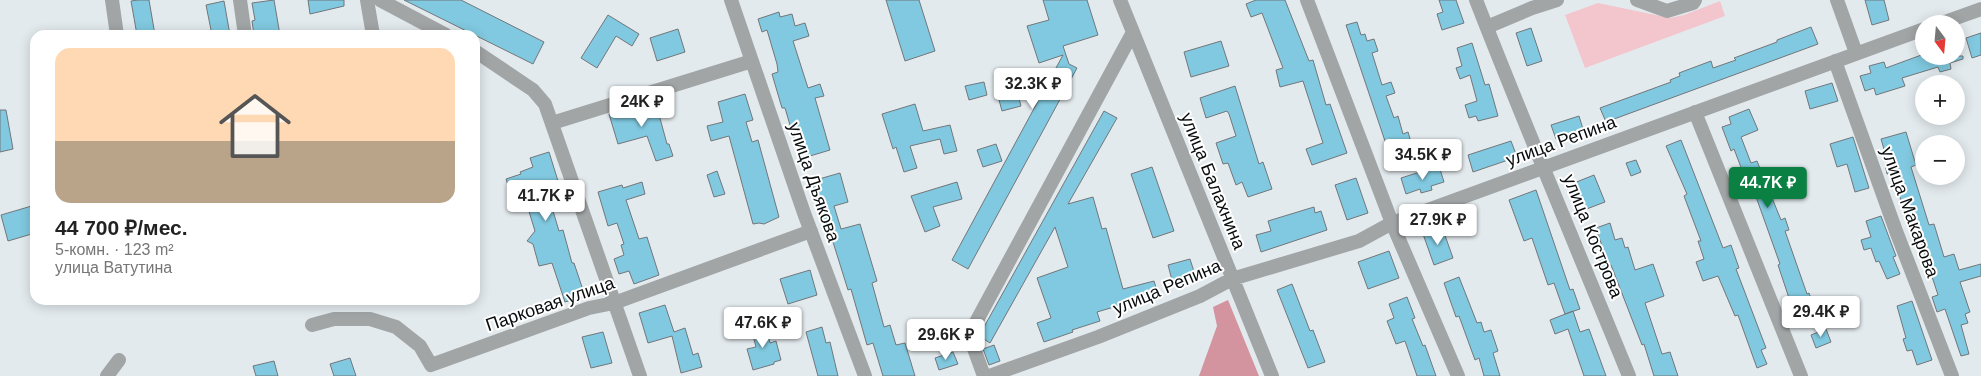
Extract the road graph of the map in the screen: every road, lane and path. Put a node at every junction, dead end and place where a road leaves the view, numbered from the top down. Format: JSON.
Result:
{"nodes":[{"id":1,"x":112,"y":0,"type":"edge"},
{"id":2,"x":240,"y":0,"type":"edge"},
{"id":3,"x":367,"y":0,"type":"edge"},
{"id":4,"x":380,"y":0,"type":"edge"},
{"id":5,"x":731,"y":0,"type":"edge"},
{"id":6,"x":1120,"y":0,"type":"edge"},
{"id":7,"x":1307,"y":0,"type":"edge"},
{"id":8,"x":1476,"y":0,"type":"edge"},
{"id":9,"x":1557,"y":0,"type":"edge"},
{"id":10,"x":1637,"y":0,"type":"edge"},
{"id":11,"x":1696,"y":0,"type":"edge"},
{"id":12,"x":1837,"y":0,"type":"edge"},
{"id":13,"x":1981,"y":9,"type":"edge"},
{"id":14,"x":1964,"y":15,"type":"edge"},
{"id":15,"x":1487,"y":27,"type":"junction"},
{"id":16,"x":116,"y":30,"type":"edge"},
{"id":17,"x":243,"y":30,"type":"edge"},
{"id":18,"x":372,"y":30,"type":"edge"},
{"id":19,"x":437,"y":30,"type":"edge"},
{"id":20,"x":1133,"y":32,"type":"junction"},
{"id":21,"x":1915,"y":32,"type":"edge"},
{"id":22,"x":1856,"y":53,"type":"junction"},
{"id":23,"x":480,"y":54,"type":"edge"},
{"id":24,"x":752,"y":61,"type":"junction"},
{"id":25,"x":1835,"y":61,"type":"junction"},
{"id":26,"x":1695,"y":112,"type":"junction"},
{"id":27,"x":552,"y":123,"type":"junction"},
{"id":28,"x":1545,"y":167,"type":"junction"},
{"id":29,"x":1392,"y":223,"type":"junction"},
{"id":30,"x":811,"y":231,"type":"junction"},
{"id":31,"x":1232,"y":279,"type":"junction"},
{"id":32,"x":614,"y":302,"type":"junction"},
{"id":33,"x":312,"y":325,"type":"dead end"},
{"id":34,"x":119,"y":360,"type":"dead end"},
{"id":35,"x":108,"y":376,"type":"edge"},
{"id":36,"x":640,"y":376,"type":"edge"},
{"id":37,"x":865,"y":376,"type":"edge"},
{"id":38,"x":984,"y":376,"type":"edge"},
{"id":39,"x":989,"y":376,"type":"edge"},
{"id":40,"x":1272,"y":376,"type":"edge"},
{"id":41,"x":1458,"y":376,"type":"edge"},
{"id":42,"x":1629,"y":376,"type":"edge"},
{"id":43,"x":1801,"y":376,"type":"edge"},
{"id":44,"x":1952,"y":376,"type":"edge"}],
"edges":[{"from":1,"to":16,"type":"street"},
{"from":2,"to":17,"type":"street"},
{"from":3,"to":18,"type":"street"},
{"from":4,"to":19,"type":"street"},
{"from":5,"to":24,"type":"street","name":"улица Дъякова"},
{"from":6,"to":20,"type":"street","name":"улица Балахнина"},
{"from":7,"to":29,"type":"street"},
{"from":8,"to":15,"type":"street","name":"улица Кострова"},
{"from":9,"to":15,"type":"street"},
{"from":10,"to":11,"type":"street"},
{"from":12,"to":22,"type":"street"},
{"from":13,"to":14,"type":"street"},
{"from":15,"to":28,"type":"street","name":"улица Кострова"},
{"from":20,"to":31,"type":"street","name":"улица Балахнина"},
{"from":20,"to":38,"type":"street"},
{"from":21,"to":22,"type":"street","name":"улица Репина"},
{"from":22,"to":25,"type":"street","name":"улица Репина"},
{"from":23,"to":27,"type":"street"},
{"from":24,"to":27,"type":"street"},
{"from":24,"to":30,"type":"street","name":"улица Дъякова"},
{"from":25,"to":26,"type":"street","name":"улица Репина"},
{"from":25,"to":44,"type":"street","name":"улица Макарова"},
{"from":26,"to":28,"type":"street","name":"улица Репина"},
{"from":26,"to":43,"type":"street"},
{"from":27,"to":32,"type":"street"},
{"from":28,"to":29,"type":"street","name":"улица Репина"},
{"from":28,"to":42,"type":"street","name":"улица Кострова"},
{"from":29,"to":31,"type":"street","name":"улица Репина"},
{"from":29,"to":41,"type":"street"},
{"from":30,"to":32,"type":"street","name":"Парковая улица"},
{"from":30,"to":37,"type":"street","name":"улица Дъякова"},
{"from":31,"to":39,"type":"street","name":"улица Репина"},
{"from":31,"to":40,"type":"street","name":"улица Балахнина"},
{"from":32,"to":33,"type":"street","name":"Парковая улица"},
{"from":32,"to":36,"type":"street"},
{"from":34,"to":35,"type":"street"}]}
